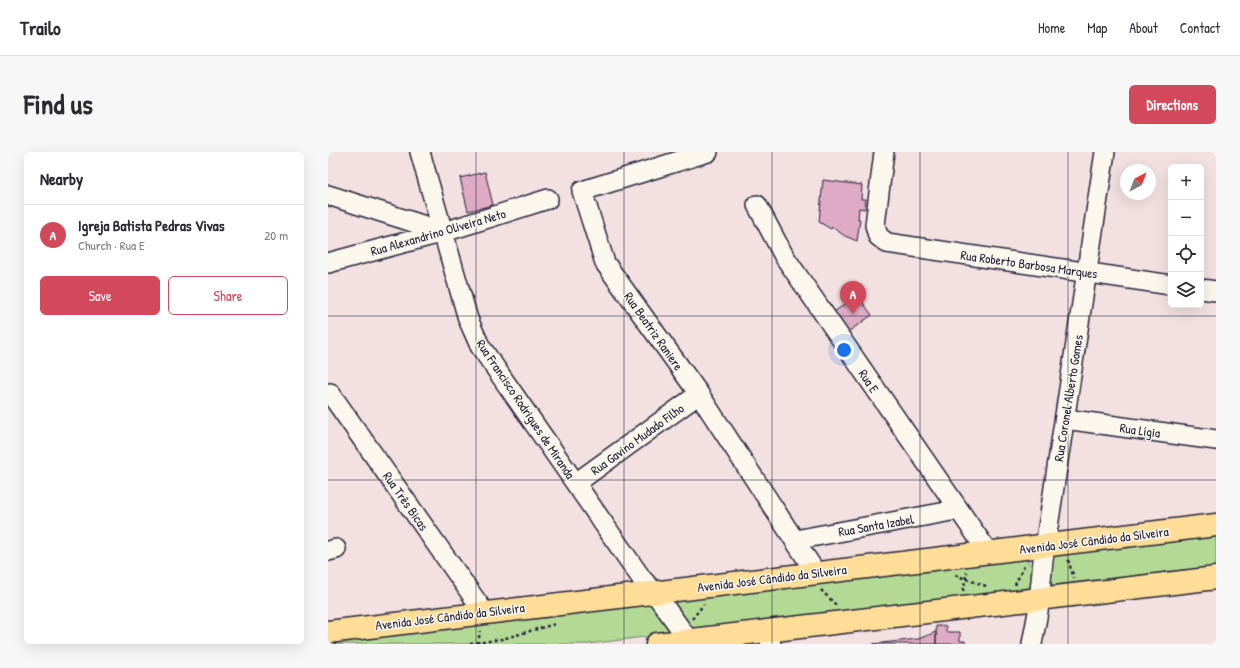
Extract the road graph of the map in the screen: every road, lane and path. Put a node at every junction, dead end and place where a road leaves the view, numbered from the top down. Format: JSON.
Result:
{"nodes":[{"id":1,"x":420,"y":152,"type":"edge"},
{"id":2,"x":708,"y":152,"type":"edge"},
{"id":3,"x":884,"y":152,"type":"edge"},
{"id":4,"x":1105,"y":152,"type":"edge"},
{"id":5,"x":328,"y":195,"type":"edge"},
{"id":6,"x":548,"y":199,"type":"dead end"},
{"id":7,"x":757,"y":205,"type":"dead end"},
{"id":8,"x":444,"y":232,"type":"junction"},
{"id":9,"x":328,"y":263,"type":"edge"},
{"id":10,"x":1088,"y":272,"type":"junction"},
{"id":11,"x":1168,"y":285,"type":"edge"},
{"id":12,"x":1204,"y":289,"type":"edge"},
{"id":13,"x":1216,"y":291,"type":"edge"},
{"id":14,"x":328,"y":394,"type":"edge"},
{"id":15,"x":699,"y":394,"type":"junction"},
{"id":16,"x":1065,"y":419,"type":"junction"},
{"id":17,"x":1216,"y":440,"type":"edge"},
{"id":18,"x":576,"y":483,"type":"junction"},
{"id":19,"x":957,"y":510,"type":"junction"},
{"id":20,"x":1216,"y":526,"type":"edge"},
{"id":21,"x":795,"y":540,"type":"junction"},
{"id":22,"x":1045,"y":552,"type":"junction"},
{"id":23,"x":982,"y":553,"type":"junction"},
{"id":24,"x":950,"y":573,"type":"dead end"},
{"id":25,"x":964,"y":578,"type":"junction"},
{"id":26,"x":1216,"y":578,"type":"edge"},
{"id":27,"x":1075,"y":582,"type":"dead end"},
{"id":28,"x":822,"y":584,"type":"junction"},
{"id":29,"x":989,"y":587,"type":"dead end"},
{"id":30,"x":1012,"y":590,"type":"dead end"},
{"id":31,"x":654,"y":592,"type":"junction"},
{"id":32,"x":1039,"y":598,"type":"junction"},
{"id":33,"x":706,"y":601,"type":"dead end"},
{"id":34,"x":961,"y":608,"type":"junction"},
{"id":35,"x":484,"y":612,"type":"junction"},
{"id":36,"x":560,"y":622,"type":"dead end"},
{"id":37,"x":328,"y":632,"type":"edge"},
{"id":38,"x":683,"y":633,"type":"junction"},
{"id":39,"x":769,"y":637,"type":"edge"},
{"id":40,"x":470,"y":644,"type":"edge"},
{"id":41,"x":657,"y":644,"type":"edge"},
{"id":42,"x":1032,"y":644,"type":"edge"}],
"edges":[{"from":1,"to":8,"type":"street","name":"Rua Francisco Rodrigues de Miranda"},
{"from":2,"to":15,"type":"street","name":"Rua Beatriz Raniere"},
{"from":3,"to":10,"type":"street","name":"Rua Roberto Barbosa Marques"},
{"from":4,"to":10,"type":"street","name":"Rua Coronel Alberto Gomes"},
{"from":5,"to":8,"type":"street"},
{"from":6,"to":8,"type":"street","name":"Rua Alexandrino Oliveira Neto"},
{"from":7,"to":19,"type":"street","name":"Rua E"},
{"from":8,"to":9,"type":"street","name":"Rua Alexandrino Oliveira Neto"},
{"from":8,"to":18,"type":"street","name":"Rua Francisco Rodrigues de Miranda"},
{"from":10,"to":11,"type":"street","name":"Rua Roberto Barbosa Marques"},
{"from":10,"to":16,"type":"street","name":"Rua Coronel Alberto Gomes"},
{"from":12,"to":13,"type":"street"},
{"from":14,"to":35,"type":"street","name":"Rua Três Bicas"},
{"from":15,"to":18,"type":"street","name":"Rua Gavino Mudado Filho"},
{"from":15,"to":21,"type":"street","name":"Rua Beatriz Raniere"},
{"from":16,"to":17,"type":"street","name":"Rua Lígia"},
{"from":16,"to":22,"type":"street","name":"Rua Coronel Alberto Gomes"},
{"from":18,"to":31,"type":"street","name":"Rua Francisco Rodrigues de Miranda"},
{"from":19,"to":21,"type":"street","name":"Rua Santa Izabel"},
{"from":19,"to":23,"type":"street","name":"Rua E"},
{"from":20,"to":22,"type":"main road","name":"Avenida José Cândido da Silveira"},
{"from":21,"to":28,"type":"street","name":"Rua Beatriz Raniere"},
{"from":22,"to":23,"type":"main road","name":"Avenida José Cândido da Silveira"},
{"from":22,"to":27,"type":"path"},
{"from":22,"to":30,"type":"path"},
{"from":22,"to":32,"type":"street","name":"Rua Coronel Alberto Gomes"},
{"from":23,"to":25,"type":"path"},
{"from":23,"to":28,"type":"main road","name":"Avenida José Cândido da Silveira"},
{"from":24,"to":25,"type":"path"},
{"from":25,"to":29,"type":"path"},
{"from":25,"to":34,"type":"path"},
{"from":26,"to":32,"type":"main road"},
{"from":28,"to":31,"type":"main road","name":"Avenida José Cândido da Silveira"},
{"from":31,"to":35,"type":"main road","name":"Avenida José Cândido da Silveira"},
{"from":31,"to":38,"type":"street","name":"Rua Francisco Rodrigues de Miranda"},
{"from":32,"to":34,"type":"main road"},
{"from":32,"to":42,"type":"street","name":"Rua Coronel Alberto Gomes"},
{"from":33,"to":38,"type":"path"},
{"from":34,"to":39,"type":"main road"},
{"from":35,"to":37,"type":"main road","name":"Avenida José Cândido da Silveira"},
{"from":36,"to":40,"type":"path"},
{"from":38,"to":39,"type":"main road"},
{"from":38,"to":41,"type":"main road"}]}
